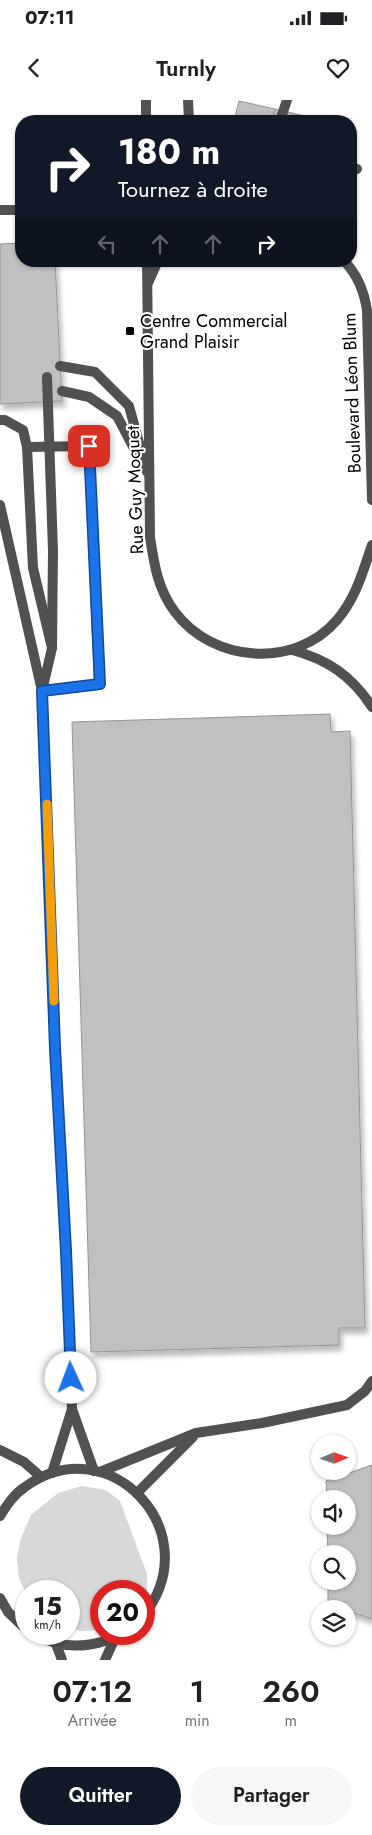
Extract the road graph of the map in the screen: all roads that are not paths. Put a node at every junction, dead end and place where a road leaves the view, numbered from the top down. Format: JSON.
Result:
{"nodes":[{"id":1,"x":146,"y":100,"type":"edge"},
{"id":2,"x":188,"y":100,"type":"edge"},
{"id":3,"x":287,"y":100,"type":"edge"},
{"id":4,"x":145,"y":115,"type":"edge"},
{"id":5,"x":189,"y":115,"type":"edge"},
{"id":6,"x":282,"y":115,"type":"edge"},
{"id":7,"x":0,"y":210,"type":"edge"},
{"id":8,"x":15,"y":210,"type":"edge"},
{"id":9,"x":147,"y":267,"type":"edge"},
{"id":10,"x":155,"y":267,"type":"edge"},
{"id":11,"x":349,"y":267,"type":"edge"},
{"id":12,"x":147,"y":284,"type":"junction"},
{"id":13,"x":60,"y":366,"type":"dead end"},
{"id":14,"x":47,"y":377,"type":"dead end"},
{"id":15,"x":62,"y":391,"type":"dead end"},
{"id":16,"x":0,"y":420,"type":"edge"},
{"id":17,"x":27,"y":447,"type":"junction"},
{"id":18,"x":148,"y":474,"type":"junction"},
{"id":19,"x":372,"y":500,"type":"edge"},
{"id":20,"x":0,"y":505,"type":"edge"},
{"id":21,"x":372,"y":545,"type":"edge"},
{"id":22,"x":52,"y":648,"type":"junction"},
{"id":23,"x":292,"y":650,"type":"junction"},
{"id":24,"x":42,"y":691,"type":"junction"},
{"id":25,"x":372,"y":706,"type":"edge"},
{"id":26,"x":372,"y":1380,"type":"edge"},
{"id":27,"x":72,"y":1409,"type":"junction"},
{"id":28,"x":196,"y":1433,"type":"junction"},
{"id":29,"x":0,"y":1450,"type":"edge"},
{"id":30,"x":97,"y":1471,"type":"junction"},
{"id":31,"x":52,"y":1473,"type":"junction"},
{"id":32,"x":41,"y":1477,"type":"junction"},
{"id":33,"x":137,"y":1493,"type":"junction"},
{"id":34,"x":0,"y":1516,"type":"edge"},
{"id":35,"x":0,"y":1598,"type":"edge"},
{"id":36,"x":155,"y":1598,"type":"edge"},
{"id":37,"x":15,"y":1619,"type":"edge"},
{"id":38,"x":56,"y":1645,"type":"edge"},
{"id":39,"x":71,"y":1645,"type":"edge"},
{"id":40,"x":90,"y":1645,"type":"edge"},
{"id":41,"x":113,"y":1645,"type":"edge"},
{"id":42,"x":62,"y":1660,"type":"edge"},
{"id":43,"x":105,"y":1660,"type":"edge"}],
"edges":[{"from":1,"to":4,"type":"street"},
{"from":2,"to":5,"type":"street"},
{"from":3,"to":6,"type":"street"},
{"from":7,"to":8,"type":"street"},
{"from":9,"to":12,"type":"street","name":"Rue Guy Moquet"},
{"from":10,"to":12,"type":"street"},
{"from":11,"to":19,"type":"street","name":"Boulevard Léon Blum"},
{"from":12,"to":18,"type":"street","name":"Rue Guy Moquet"},
{"from":13,"to":18,"type":"street"},
{"from":14,"to":22,"type":"street","bridge":true},
{"from":15,"to":18,"type":"street"},
{"from":16,"to":17,"type":"street"},
{"from":17,"to":22,"type":"street"},
{"from":17,"to":24,"type":"street"},
{"from":18,"to":23,"type":"street","name":"Rue Guy Moquet"},
{"from":20,"to":24,"type":"street"},
{"from":21,"to":23,"type":"street","name":"Rue Guy Moquet"},
{"from":22,"to":24,"type":"street"},
{"from":23,"to":25,"type":"street","name":"Rue Guy Moquet"},
{"from":24,"to":27,"type":"street"},
{"from":26,"to":28,"type":"street"},
{"from":27,"to":30,"type":"street"},
{"from":27,"to":31,"type":"street"},
{"from":28,"to":30,"type":"street"},
{"from":28,"to":33,"type":"street"},
{"from":29,"to":32,"type":"street"},
{"from":30,"to":31,"type":"street"},
{"from":30,"to":33,"type":"street"},
{"from":31,"to":32,"type":"street"},
{"from":32,"to":34,"type":"street"},
{"from":33,"to":36,"type":"street"},
{"from":35,"to":37,"type":"street"},
{"from":38,"to":42,"type":"street"},
{"from":39,"to":40,"type":"street"},
{"from":41,"to":43,"type":"street"}]}
